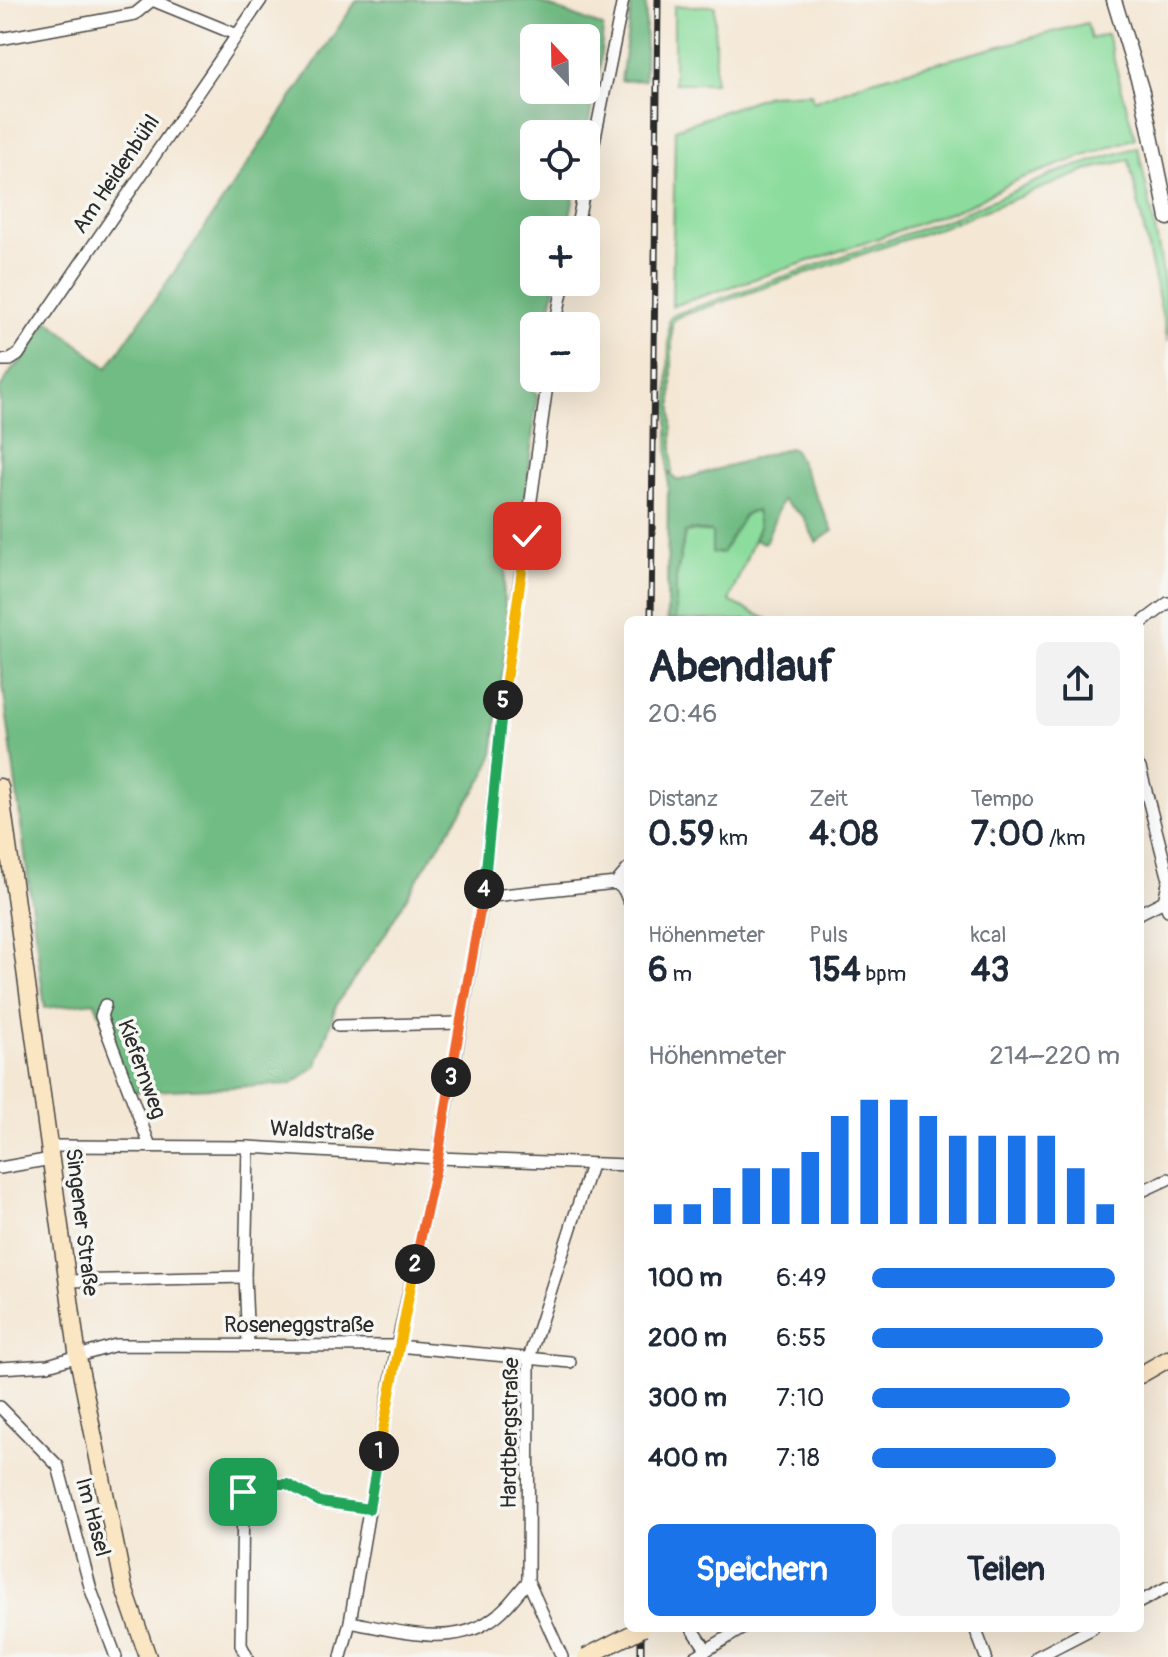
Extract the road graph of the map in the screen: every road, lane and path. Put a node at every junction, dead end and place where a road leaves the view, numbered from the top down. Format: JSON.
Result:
{"nodes":[{"id":1,"x":152,"y":0,"type":"edge"},
{"id":2,"x":261,"y":0,"type":"edge"},
{"id":3,"x":623,"y":0,"type":"edge"},
{"id":4,"x":1114,"y":0,"type":"edge"},
{"id":5,"x":235,"y":34,"type":"junction"},
{"id":6,"x":0,"y":39,"type":"edge"},
{"id":7,"x":599,"y":120,"type":"edge"},
{"id":8,"x":1167,"y":210,"type":"edge"},
{"id":9,"x":0,"y":360,"type":"edge"},
{"id":10,"x":545,"y":392,"type":"edge"},
{"id":11,"x":1167,"y":606,"type":"edge"},
{"id":12,"x":1144,"y":621,"type":"edge"},
{"id":13,"x":1144,"y":783,"type":"edge"},
{"id":14,"x":0,"y":787,"type":"edge"},
{"id":15,"x":624,"y":874,"type":"edge"},
{"id":16,"x":1168,"y":876,"type":"edge"},
{"id":17,"x":616,"y":883,"type":"junction"},
{"id":18,"x":1168,"y":883,"type":"edge"},
{"id":19,"x":624,"y":890,"type":"edge"},
{"id":20,"x":483,"y":897,"type":"junction"},
{"id":21,"x":1166,"y":906,"type":"edge"},
{"id":22,"x":1144,"y":912,"type":"edge"},
{"id":23,"x":105,"y":1005,"type":"dead end"},
{"id":24,"x":460,"y":1023,"type":"junction"},
{"id":25,"x":338,"y":1026,"type":"dead end"},
{"id":26,"x":150,"y":1146,"type":"junction"},
{"id":27,"x":248,"y":1147,"type":"junction"},
{"id":28,"x":50,"y":1153,"type":"junction"},
{"id":29,"x":438,"y":1158,"type":"junction"},
{"id":30,"x":591,"y":1165,"type":"junction"},
{"id":31,"x":624,"y":1165,"type":"edge"},
{"id":32,"x":0,"y":1168,"type":"edge"},
{"id":33,"x":1168,"y":1179,"type":"edge"},
{"id":34,"x":1144,"y":1190,"type":"edge"},
{"id":35,"x":245,"y":1277,"type":"junction"},
{"id":36,"x":67,"y":1281,"type":"junction"},
{"id":37,"x":248,"y":1345,"type":"junction"},
{"id":38,"x":397,"y":1346,"type":"junction"},
{"id":39,"x":78,"y":1358,"type":"junction"},
{"id":40,"x":529,"y":1358,"type":"junction"},
{"id":41,"x":1168,"y":1359,"type":"edge"},
{"id":42,"x":570,"y":1362,"type":"dead end"},
{"id":43,"x":0,"y":1368,"type":"edge"},
{"id":44,"x":1144,"y":1373,"type":"edge"},
{"id":45,"x":0,"y":1407,"type":"edge"},
{"id":46,"x":369,"y":1509,"type":"junction"},
{"id":47,"x":528,"y":1581,"type":"junction"},
{"id":48,"x":1168,"y":1587,"type":"edge"},
{"id":49,"x":1144,"y":1600,"type":"edge"},
{"id":50,"x":350,"y":1622,"type":"junction"},
{"id":51,"x":635,"y":1632,"type":"edge"},
{"id":52,"x":695,"y":1632,"type":"edge"},
{"id":53,"x":736,"y":1632,"type":"edge"},
{"id":54,"x":977,"y":1632,"type":"edge"},
{"id":55,"x":1085,"y":1632,"type":"edge"},
{"id":56,"x":706,"y":1649,"type":"junction"},
{"id":57,"x":116,"y":1657,"type":"edge"},
{"id":58,"x":148,"y":1657,"type":"edge"},
{"id":59,"x":247,"y":1657,"type":"edge"},
{"id":60,"x":341,"y":1657,"type":"edge"},
{"id":61,"x":562,"y":1657,"type":"edge"},
{"id":62,"x":586,"y":1657,"type":"edge"},
{"id":63,"x":695,"y":1657,"type":"edge"},
{"id":64,"x":986,"y":1657,"type":"edge"},
{"id":65,"x":1037,"y":1657,"type":"edge"}],
"edges":[{"from":1,"to":5,"type":"street"},
{"from":1,"to":6,"type":"street"},
{"from":2,"to":5,"type":"street","name":"Am Heidenbühl"},
{"from":3,"to":7,"type":"street"},
{"from":4,"to":8,"type":"street"},
{"from":5,"to":9,"type":"street","name":"Am Heidenbühl"},
{"from":10,"to":20,"type":"street"},
{"from":11,"to":12,"type":"street"},
{"from":13,"to":16,"type":"street"},
{"from":14,"to":28,"type":"main road","name":"Singener Straße"},
{"from":15,"to":17,"type":"street"},
{"from":17,"to":19,"type":"street"},
{"from":17,"to":20,"type":"street"},
{"from":18,"to":21,"type":"street"},
{"from":20,"to":24,"type":"street"},
{"from":21,"to":22,"type":"street"},
{"from":23,"to":26,"type":"street","name":"Kiefernweg"},
{"from":24,"to":25,"type":"street"},
{"from":24,"to":29,"type":"street"},
{"from":26,"to":27,"type":"street","name":"Waldstraße"},
{"from":26,"to":28,"type":"street","name":"Waldstraße"},
{"from":27,"to":29,"type":"street","name":"Waldstraße"},
{"from":27,"to":35,"type":"street"},
{"from":28,"to":32,"type":"street","name":"Waldstraße"},
{"from":28,"to":36,"type":"main road","name":"Singener Straße"},
{"from":29,"to":30,"type":"street","name":"Waldstraße"},
{"from":29,"to":38,"type":"street"},
{"from":30,"to":31,"type":"street","name":"Waldstraße"},
{"from":30,"to":40,"type":"street","name":"Hardtbergstraße"},
{"from":33,"to":34,"type":"street"},
{"from":35,"to":36,"type":"street"},
{"from":35,"to":37,"type":"street"},
{"from":36,"to":39,"type":"main road","name":"Singener Straße"},
{"from":37,"to":38,"type":"street","name":"Roseneggstraße"},
{"from":37,"to":39,"type":"street","name":"Roseneggstraße"},
{"from":38,"to":40,"type":"street","name":"Roseneggstraße"},
{"from":38,"to":46,"type":"street"},
{"from":39,"to":43,"type":"street"},
{"from":39,"to":58,"type":"main road","name":"Singener Straße"},
{"from":40,"to":42,"type":"street","name":"Roseneggstraße"},
{"from":40,"to":47,"type":"street","name":"Hardtbergstraße"},
{"from":41,"to":44,"type":"main road"},
{"from":45,"to":57,"type":"street","name":"Im Hasel"},
{"from":46,"to":50,"type":"street"},
{"from":46,"to":59,"type":"street"},
{"from":47,"to":50,"type":"street"},
{"from":47,"to":61,"type":"street","name":"Hardtbergstraße"},
{"from":48,"to":49,"type":"street"},
{"from":50,"to":60,"type":"street"},
{"from":51,"to":62,"type":"main road","bridge":true},
{"from":52,"to":56,"type":"street"},
{"from":53,"to":56,"type":"street"},
{"from":54,"to":64,"type":"street"},
{"from":55,"to":65,"type":"street"},
{"from":56,"to":63,"type":"street"}]}
